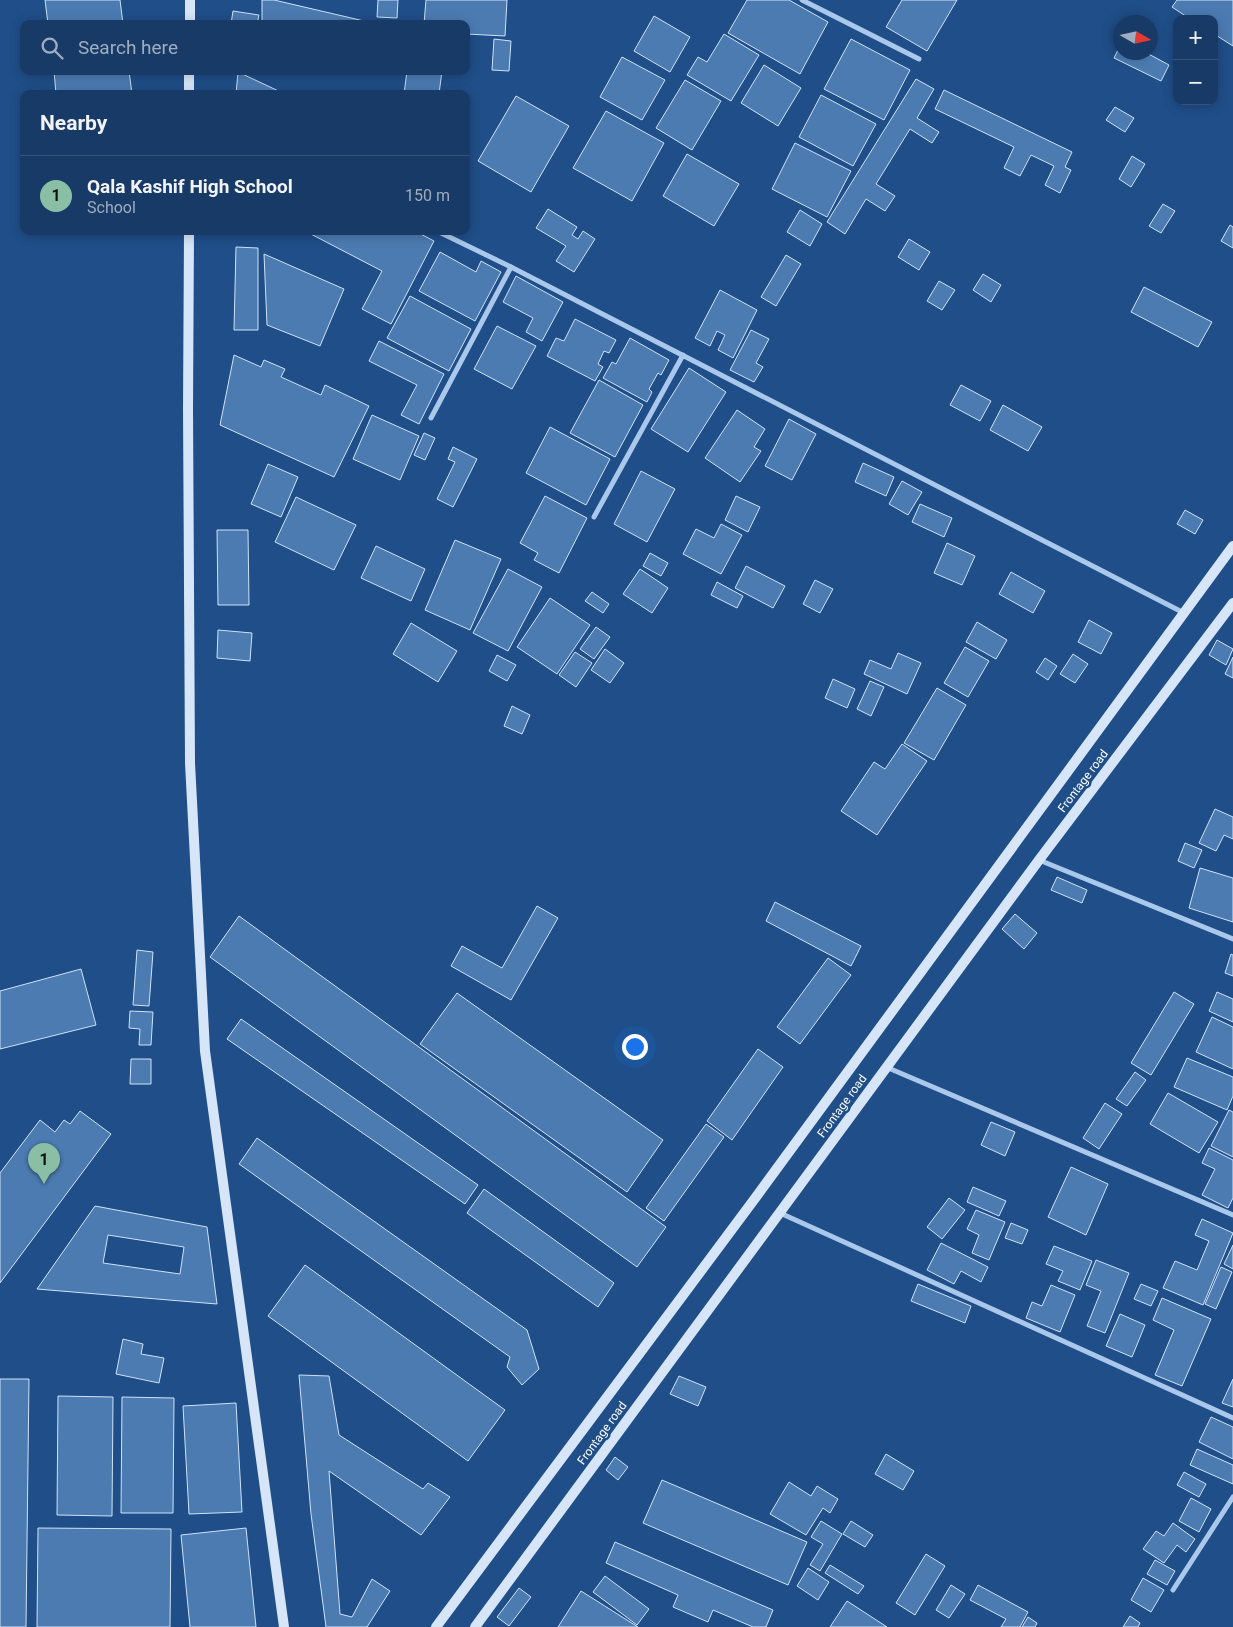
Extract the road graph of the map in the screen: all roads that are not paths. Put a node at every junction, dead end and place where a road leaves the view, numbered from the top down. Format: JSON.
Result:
{"nodes":[{"id":1,"x":190,"y":0,"type":"edge"},
{"id":2,"x":802,"y":0,"type":"edge"},
{"id":3,"x":190,"y":20,"type":"edge"},
{"id":4,"x":919,"y":59,"type":"dead end"},
{"id":5,"x":190,"y":75,"type":"edge"},
{"id":6,"x":190,"y":90,"type":"edge"},
{"id":7,"x":189,"y":235,"type":"edge"},
{"id":8,"x":445,"y":235,"type":"edge"},
{"id":9,"x":511,"y":267,"type":"junction"},
{"id":10,"x":683,"y":355,"type":"junction"},
{"id":11,"x":431,"y":418,"type":"dead end"},
{"id":12,"x":594,"y":516,"type":"dead end"},
{"id":13,"x":1233,"y":546,"type":"edge"},
{"id":14,"x":1233,"y":603,"type":"edge"},
{"id":15,"x":1184,"y":613,"type":"junction"},
{"id":16,"x":1039,"y":860,"type":"junction"},
{"id":17,"x":1233,"y":939,"type":"edge"},
{"id":18,"x":886,"y":1067,"type":"junction"},
{"id":19,"x":779,"y":1213,"type":"junction"},
{"id":20,"x":1233,"y":1215,"type":"edge"},
{"id":21,"x":1233,"y":1418,"type":"edge"},
{"id":22,"x":1233,"y":1497,"type":"edge"},
{"id":23,"x":1173,"y":1590,"type":"dead end"},
{"id":24,"x":284,"y":1627,"type":"edge"},
{"id":25,"x":436,"y":1627,"type":"edge"},
{"id":26,"x":475,"y":1627,"type":"edge"}],
"edges":[{"from":1,"to":3,"type":"main road"},
{"from":2,"to":4,"type":"street"},
{"from":5,"to":6,"type":"main road"},
{"from":7,"to":24,"type":"main road"},
{"from":8,"to":9,"type":"street"},
{"from":9,"to":10,"type":"street"},
{"from":9,"to":11,"type":"street"},
{"from":10,"to":12,"type":"street"},
{"from":10,"to":15,"type":"street"},
{"from":13,"to":15,"type":"main road"},
{"from":14,"to":16,"type":"main road","name":"Frontage road"},
{"from":15,"to":25,"type":"main road"},
{"from":16,"to":17,"type":"street"},
{"from":16,"to":18,"type":"main road","name":"Frontage road"},
{"from":18,"to":19,"type":"main road","name":"Frontage road"},
{"from":18,"to":20,"type":"street"},
{"from":19,"to":21,"type":"street"},
{"from":19,"to":26,"type":"main road","name":"Frontage road"},
{"from":22,"to":23,"type":"street"}]}
